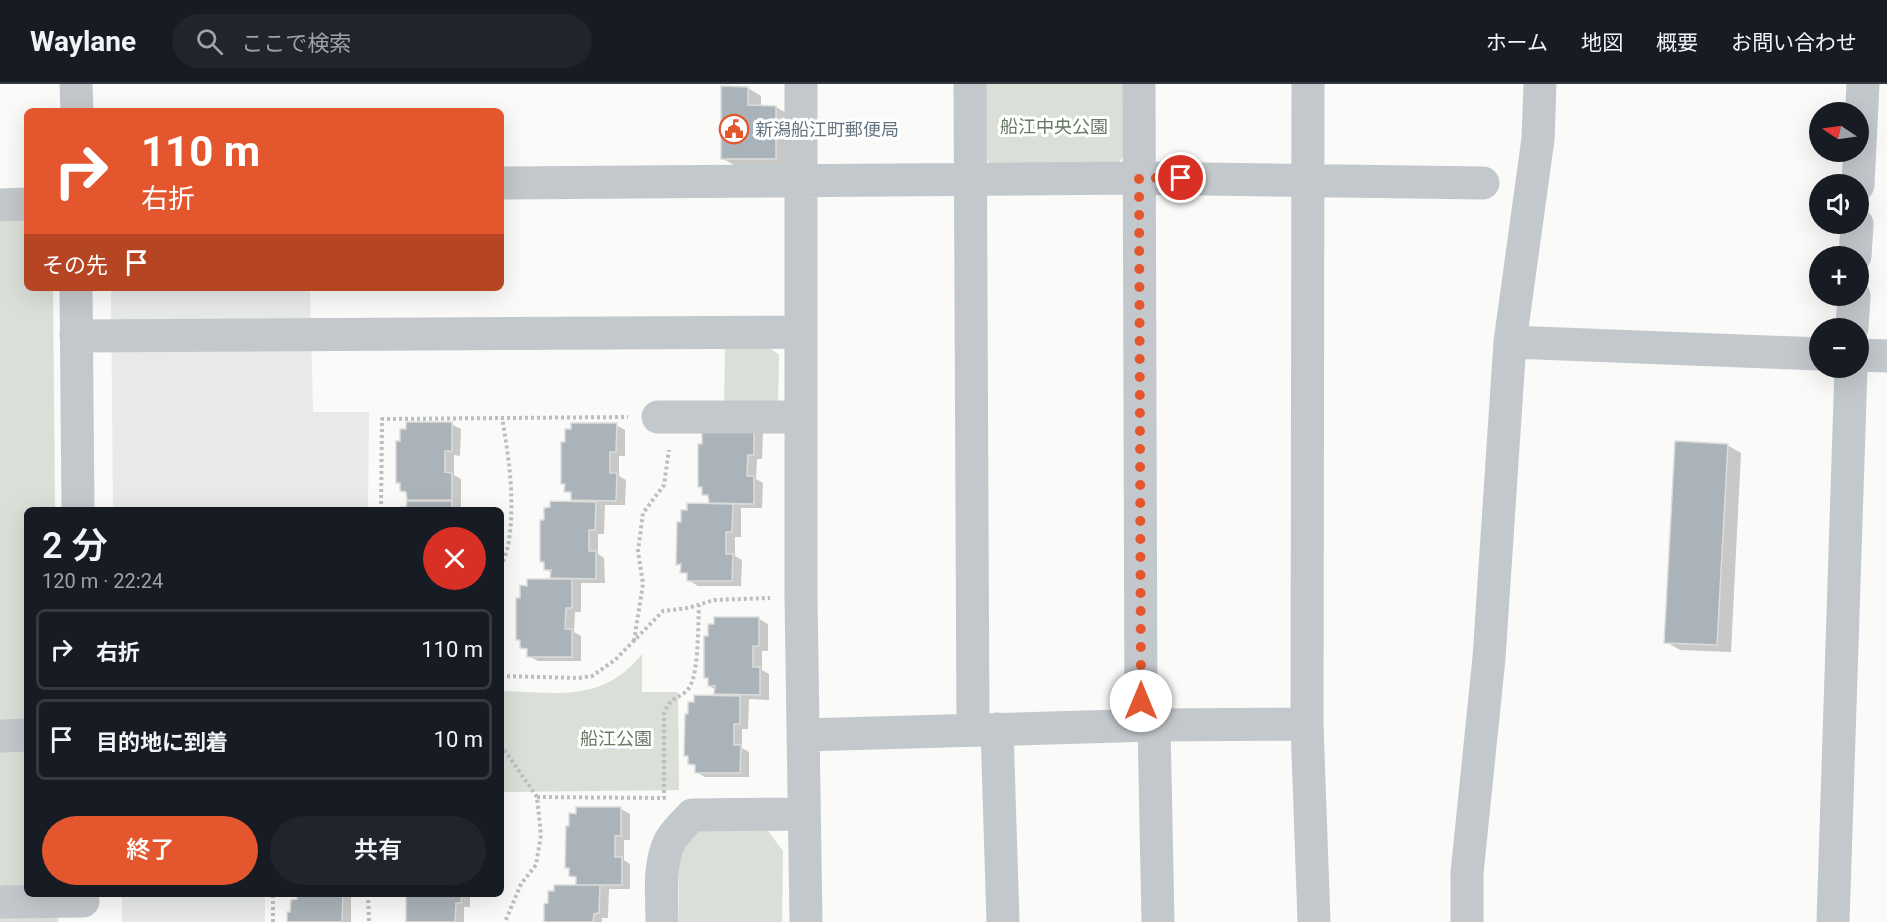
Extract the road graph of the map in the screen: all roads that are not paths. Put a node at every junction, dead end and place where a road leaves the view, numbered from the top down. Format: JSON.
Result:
{"nodes":[{"id":1,"x":76,"y":84,"type":"edge"},
{"id":2,"x":801,"y":84,"type":"edge"},
{"id":3,"x":970,"y":84,"type":"edge"},
{"id":4,"x":1139,"y":84,"type":"edge"},
{"id":5,"x":1308,"y":84,"type":"edge"},
{"id":6,"x":1540,"y":84,"type":"edge"},
{"id":7,"x":1863,"y":84,"type":"edge"},
{"id":8,"x":77,"y":108,"type":"edge"},
{"id":9,"x":1859,"y":174,"type":"edge"},
{"id":10,"x":1139,"y":178,"type":"junction"},
{"id":11,"x":971,"y":181,"type":"junction"},
{"id":12,"x":1307,"y":181,"type":"junction"},
{"id":13,"x":801,"y":182,"type":"junction"},
{"id":14,"x":504,"y":183,"type":"edge"},
{"id":15,"x":1483,"y":183,"type":"dead end"},
{"id":16,"x":0,"y":204,"type":"edge"},
{"id":17,"x":24,"y":204,"type":"edge"},
{"id":18,"x":76,"y":291,"type":"edge"},
{"id":19,"x":801,"y":332,"type":"junction"},
{"id":20,"x":76,"y":336,"type":"junction"},
{"id":21,"x":1510,"y":342,"type":"junction"},
{"id":22,"x":1809,"y":354,"type":"edge"},
{"id":23,"x":1869,"y":355,"type":"edge"},
{"id":24,"x":1887,"y":356,"type":"edge"},
{"id":25,"x":1851,"y":378,"type":"edge"},
{"id":26,"x":658,"y":417,"type":"road end"},
{"id":27,"x":801,"y":417,"type":"junction"},
{"id":28,"x":78,"y":507,"type":"edge"},
{"id":29,"x":1307,"y":724,"type":"junction"},
{"id":30,"x":1148,"y":725,"type":"junction"},
{"id":31,"x":985,"y":729,"type":"junction"},
{"id":32,"x":804,"y":735,"type":"junction"},
{"id":33,"x":804,"y":814,"type":"junction"},
{"id":34,"x":2,"y":902,"type":"dead end"},
{"id":35,"x":83,"y":906,"type":"edge"},
{"id":36,"x":662,"y":922,"type":"edge"},
{"id":37,"x":806,"y":922,"type":"edge"},
{"id":38,"x":1003,"y":922,"type":"edge"},
{"id":39,"x":1158,"y":922,"type":"edge"},
{"id":40,"x":1314,"y":922,"type":"edge"},
{"id":41,"x":1467,"y":922,"type":"edge"},
{"id":42,"x":1833,"y":922,"type":"edge"}],
"edges":[{"from":1,"to":8,"type":"street"},
{"from":2,"to":13,"type":"street"},
{"from":3,"to":11,"type":"street"},
{"from":4,"to":10,"type":"street"},
{"from":5,"to":12,"type":"street"},
{"from":6,"to":21,"type":"street"},
{"from":7,"to":9,"type":"street"},
{"from":10,"to":11,"type":"street"},
{"from":10,"to":12,"type":"street"},
{"from":10,"to":30,"type":"street"},
{"from":11,"to":13,"type":"street"},
{"from":11,"to":31,"type":"street"},
{"from":12,"to":15,"type":"street"},
{"from":12,"to":29,"type":"street"},
{"from":13,"to":14,"type":"street"},
{"from":13,"to":19,"type":"street"},
{"from":16,"to":17,"type":"street"},
{"from":18,"to":20,"type":"street"},
{"from":19,"to":20,"type":"street"},
{"from":19,"to":27,"type":"street"},
{"from":20,"to":28,"type":"street"},
{"from":21,"to":22,"type":"street"},
{"from":21,"to":41,"type":"street"},
{"from":23,"to":24,"type":"street"},
{"from":25,"to":42,"type":"street"},
{"from":26,"to":27,"type":"street"},
{"from":27,"to":32,"type":"street"},
{"from":29,"to":30,"type":"street"},
{"from":29,"to":40,"type":"street"},
{"from":30,"to":31,"type":"street"},
{"from":30,"to":39,"type":"street"},
{"from":31,"to":32,"type":"street"},
{"from":31,"to":38,"type":"street"},
{"from":32,"to":33,"type":"street"},
{"from":33,"to":36,"type":"street"},
{"from":33,"to":37,"type":"street"},
{"from":34,"to":35,"type":"street"}]}
